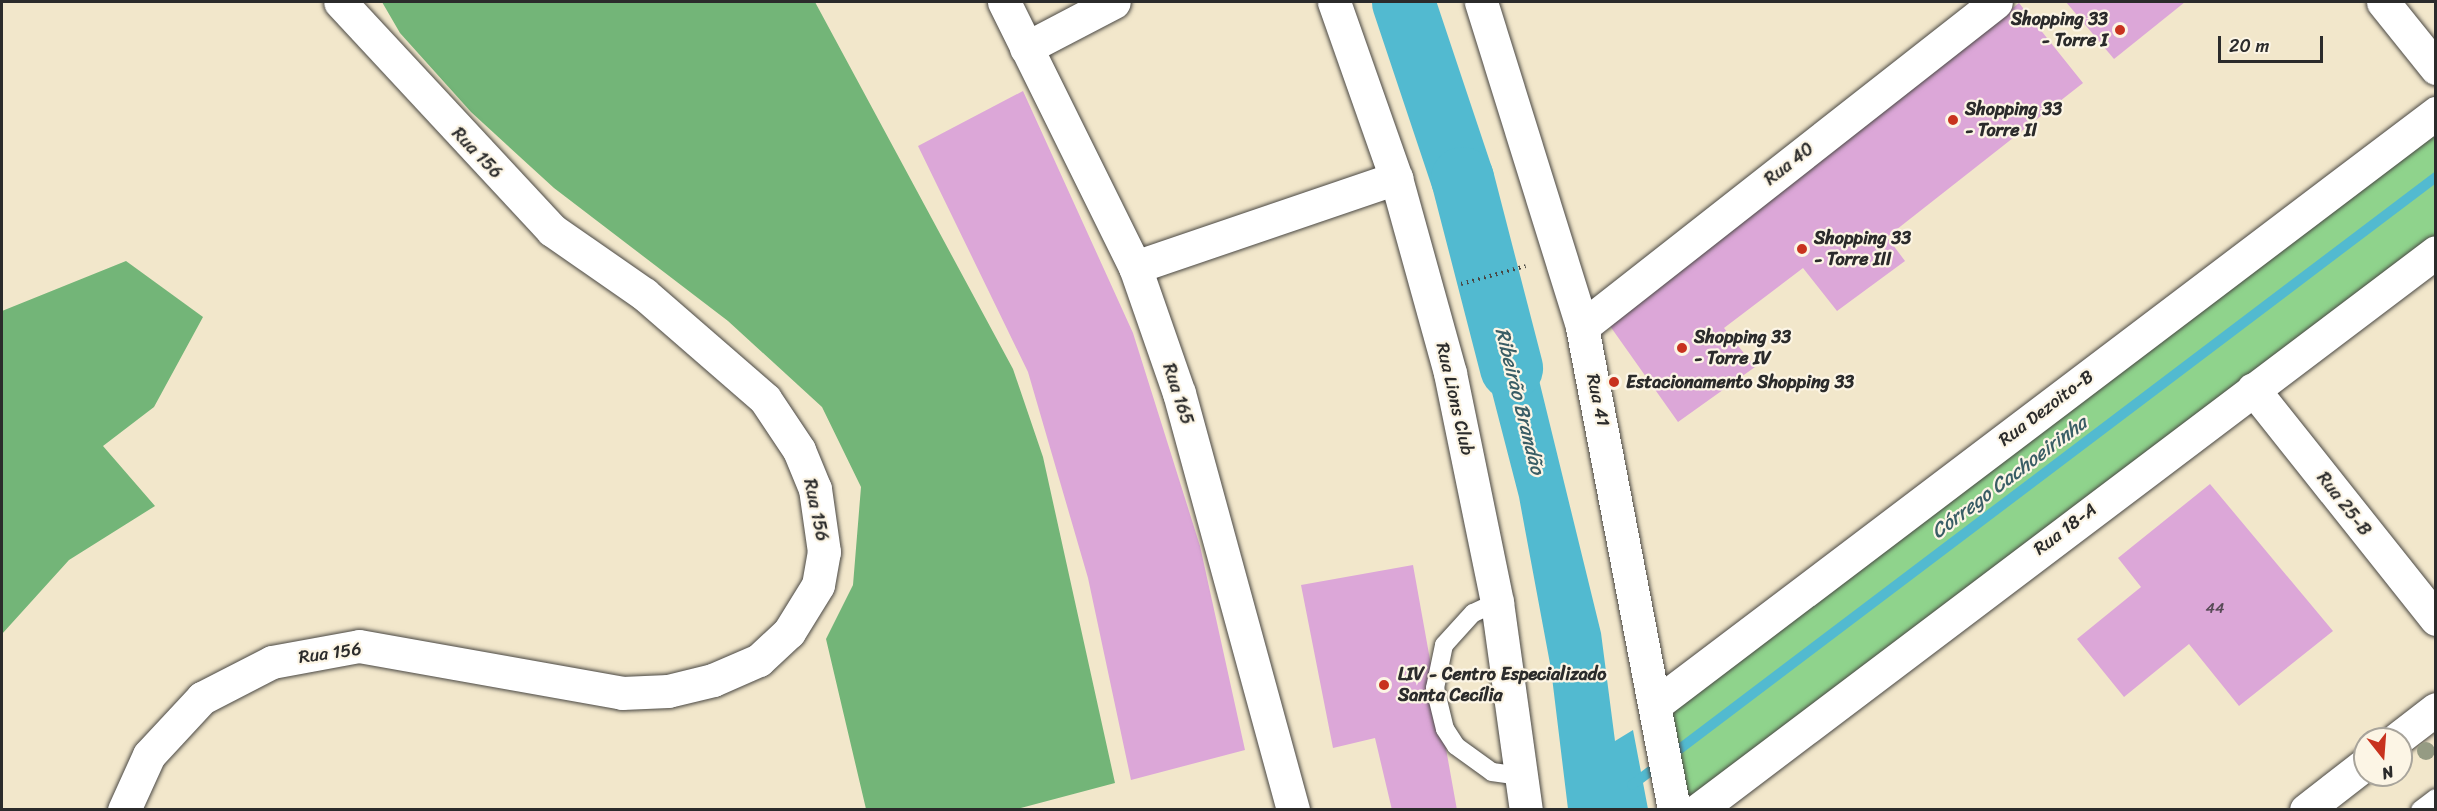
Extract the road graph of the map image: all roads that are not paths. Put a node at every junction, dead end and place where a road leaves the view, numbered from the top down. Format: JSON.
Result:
{"nodes":[{"id":1,"x":340,"y":2,"type":"edge"},
{"id":2,"x":1004,"y":2,"type":"edge"},
{"id":3,"x":1114,"y":2,"type":"edge"},
{"id":4,"x":1334,"y":2,"type":"edge"},
{"id":5,"x":1481,"y":2,"type":"edge"},
{"id":6,"x":1996,"y":2,"type":"edge"},
{"id":7,"x":2383,"y":2,"type":"edge"},
{"id":8,"x":1026,"y":48,"type":"junction"},
{"id":9,"x":2436,"y":68,"type":"edge"},
{"id":10,"x":2436,"y":112,"type":"edge"},
{"id":11,"x":1396,"y":178,"type":"junction"},
{"id":12,"x":2436,"y":252,"type":"edge"},
{"id":13,"x":1135,"y":267,"type":"junction"},
{"id":14,"x":1582,"y":327,"type":"junction"},
{"id":15,"x":2253,"y":389,"type":"junction"},
{"id":16,"x":1497,"y":602,"type":"junction"},
{"id":17,"x":2436,"y":619,"type":"edge"},
{"id":18,"x":2436,"y":709,"type":"edge"},
{"id":19,"x":1657,"y":710,"type":"junction"},
{"id":20,"x":2413,"y":727,"type":"edge"},
{"id":21,"x":2353,"y":773,"type":"edge"},
{"id":22,"x":1521,"y":776,"type":"junction"},
{"id":23,"x":2436,"y":798,"type":"edge"},
{"id":24,"x":124,"y":810,"type":"edge"},
{"id":25,"x":1293,"y":810,"type":"edge"},
{"id":26,"x":1526,"y":810,"type":"edge"},
{"id":27,"x":1674,"y":810,"type":"edge"},
{"id":28,"x":1698,"y":810,"type":"edge"},
{"id":29,"x":2306,"y":810,"type":"edge"},
{"id":30,"x":2420,"y":810,"type":"edge"}],
"edges":[{"from":1,"to":24,"type":"street","name":"Rua 156"},
{"from":2,"to":8,"type":"street","name":"Rua 165"},
{"from":3,"to":8,"type":"street"},
{"from":4,"to":11,"type":"street","name":"Rua Lions Club"},
{"from":5,"to":14,"type":"street","name":"Rua 41"},
{"from":6,"to":14,"type":"street","name":"Rua 40"},
{"from":7,"to":9,"type":"street"},
{"from":8,"to":13,"type":"street","name":"Rua 165"},
{"from":10,"to":19,"type":"street","name":"Rua Dezoito-B"},
{"from":11,"to":13,"type":"street"},
{"from":11,"to":16,"type":"street","name":"Rua Lions Club"},
{"from":12,"to":15,"type":"street","name":"Rua 18-A"},
{"from":13,"to":25,"type":"street","name":"Rua 165"},
{"from":14,"to":19,"type":"street","name":"Rua 41"},
{"from":15,"to":17,"type":"street","name":"Rua 25-B"},
{"from":15,"to":28,"type":"street","name":"Rua 18-A"},
{"from":16,"to":22,"type":"street","name":"Rua Lions Club"},
{"from":16,"to":22,"type":"lane"},
{"from":18,"to":20,"type":"street"},
{"from":19,"to":27,"type":"street","name":"Rua 41"},
{"from":21,"to":29,"type":"street"},
{"from":22,"to":26,"type":"street","name":"Rua Lions Club"},
{"from":23,"to":30,"type":"lane"}]}
